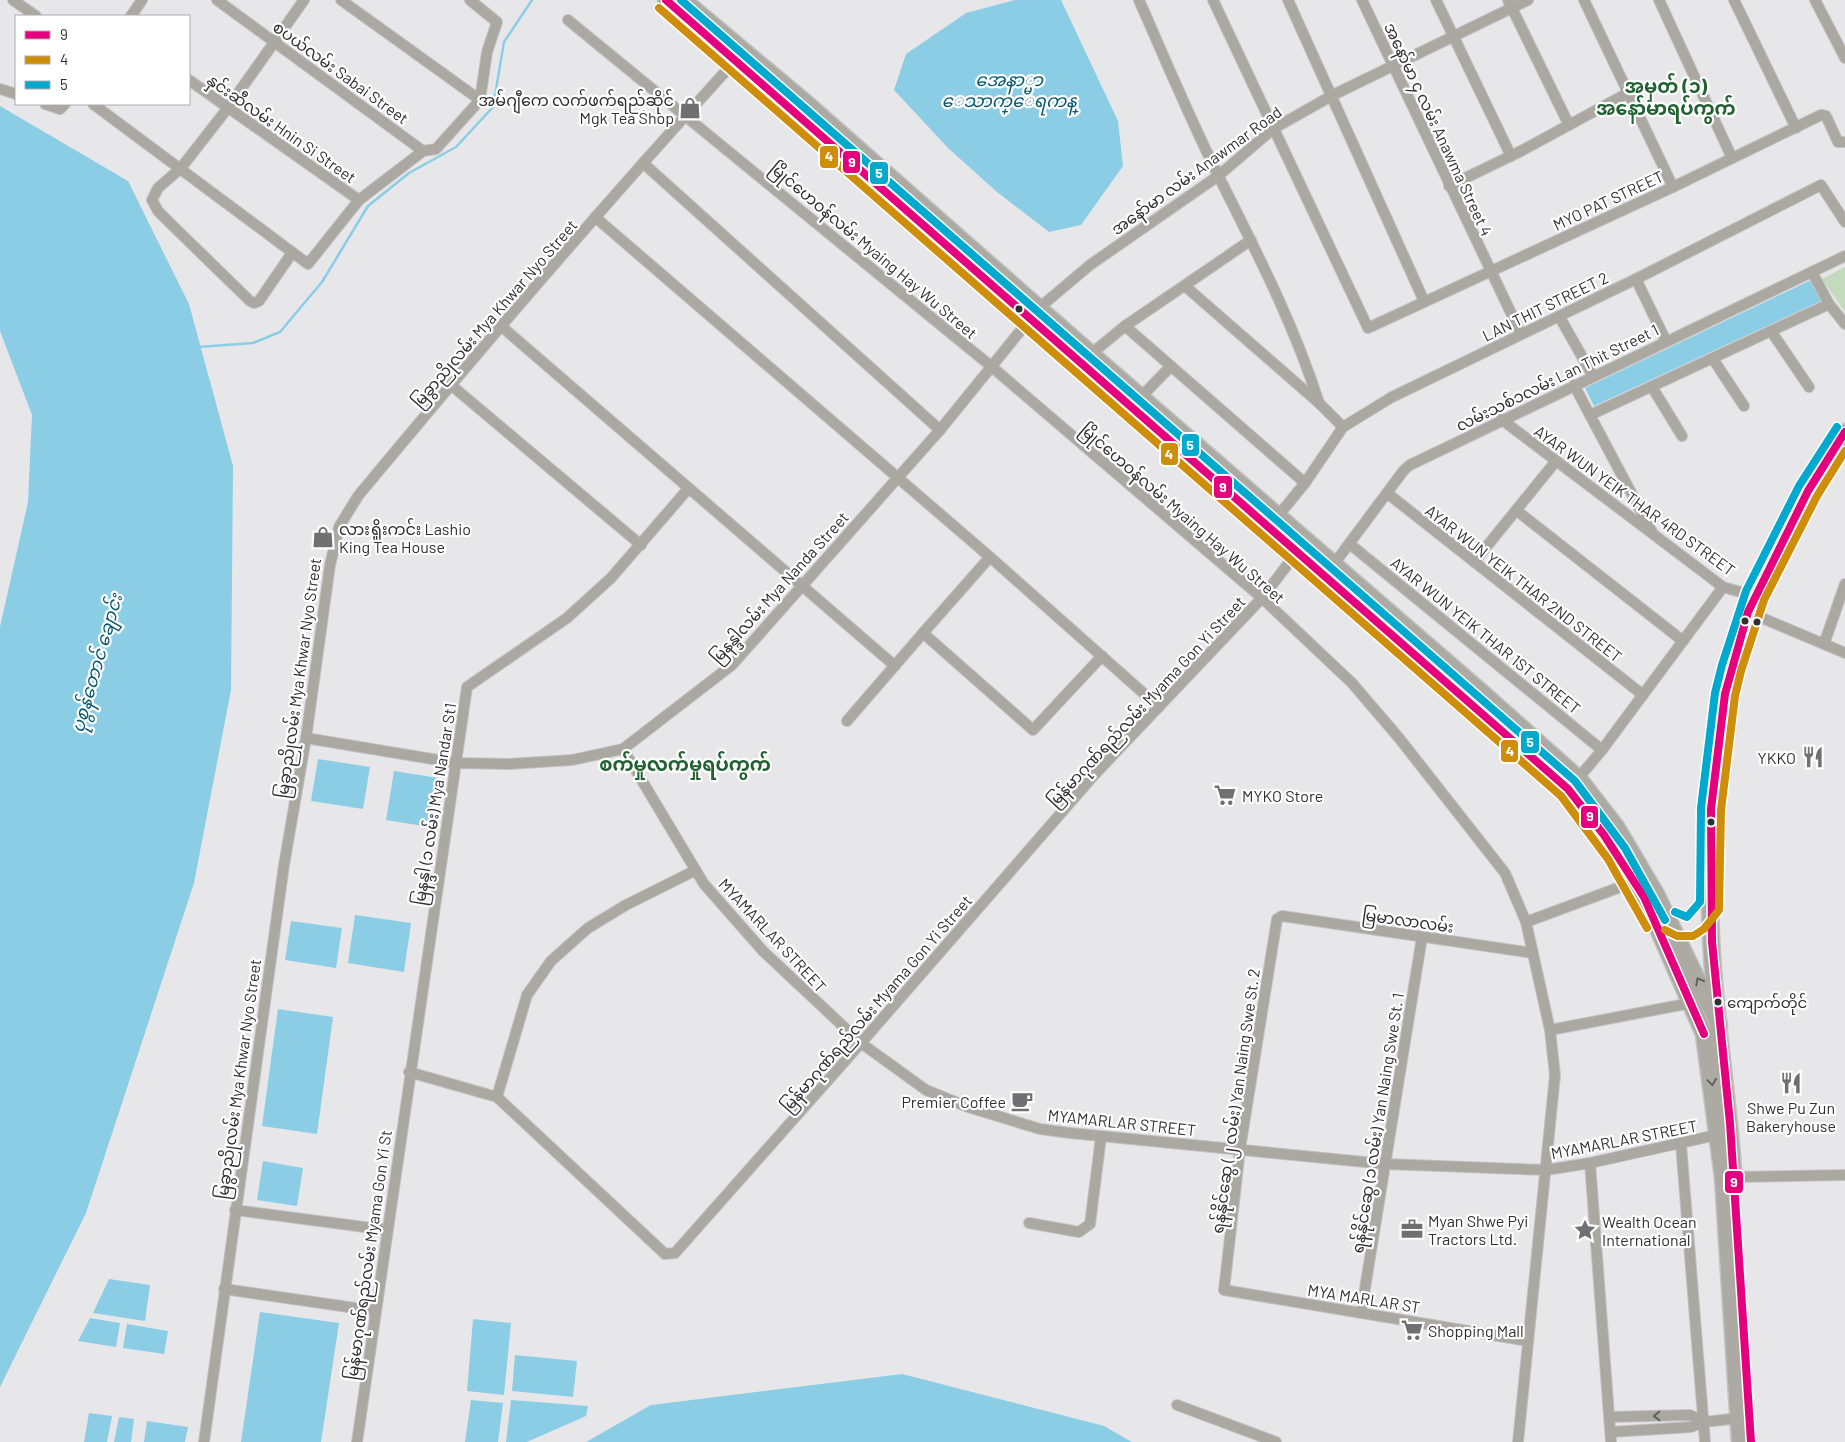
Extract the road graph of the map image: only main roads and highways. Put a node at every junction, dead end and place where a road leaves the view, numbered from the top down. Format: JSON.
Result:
{"nodes":[{"id":1,"x":666,"y":0,"type":"edge"},
{"id":2,"x":684,"y":0,"type":"edge"},
{"id":3,"x":740,"y":56,"type":"junction"},
{"id":4,"x":1034,"y":314,"type":"junction"},
{"id":5,"x":1845,"y":432,"type":"edge"},
{"id":6,"x":1301,"y":546,"type":"junction"},
{"id":7,"x":1573,"y":784,"type":"junction"},
{"id":8,"x":1663,"y":923,"type":"junction"},
{"id":9,"x":1714,"y":1030,"type":"junction"},
{"id":10,"x":1724,"y":1134,"type":"junction"},
{"id":11,"x":1744,"y":1417,"type":"junction"},
{"id":12,"x":1740,"y":1442,"type":"edge"},
{"id":13,"x":1750,"y":1442,"type":"edge"}],
"edges":[{"from":1,"to":3,"type":"main road"},
{"from":2,"to":3,"type":"main road"},
{"from":3,"to":4,"type":"main road"},
{"from":4,"to":6,"type":"main road"},
{"from":4,"to":6,"type":"main road"},
{"from":5,"to":9,"type":"main road"},
{"from":6,"to":7,"type":"main road"},
{"from":7,"to":8,"type":"main road"},
{"from":7,"to":8,"type":"main road"},
{"from":9,"to":8,"type":"main road","one_way":true},
{"from":8,"to":9,"type":"main road"},
{"from":9,"to":10,"type":"main road"},
{"from":10,"to":11,"type":"main road"},
{"from":10,"to":11,"type":"main road"},
{"from":11,"to":12,"type":"main road"},
{"from":11,"to":13,"type":"main road"}]}
